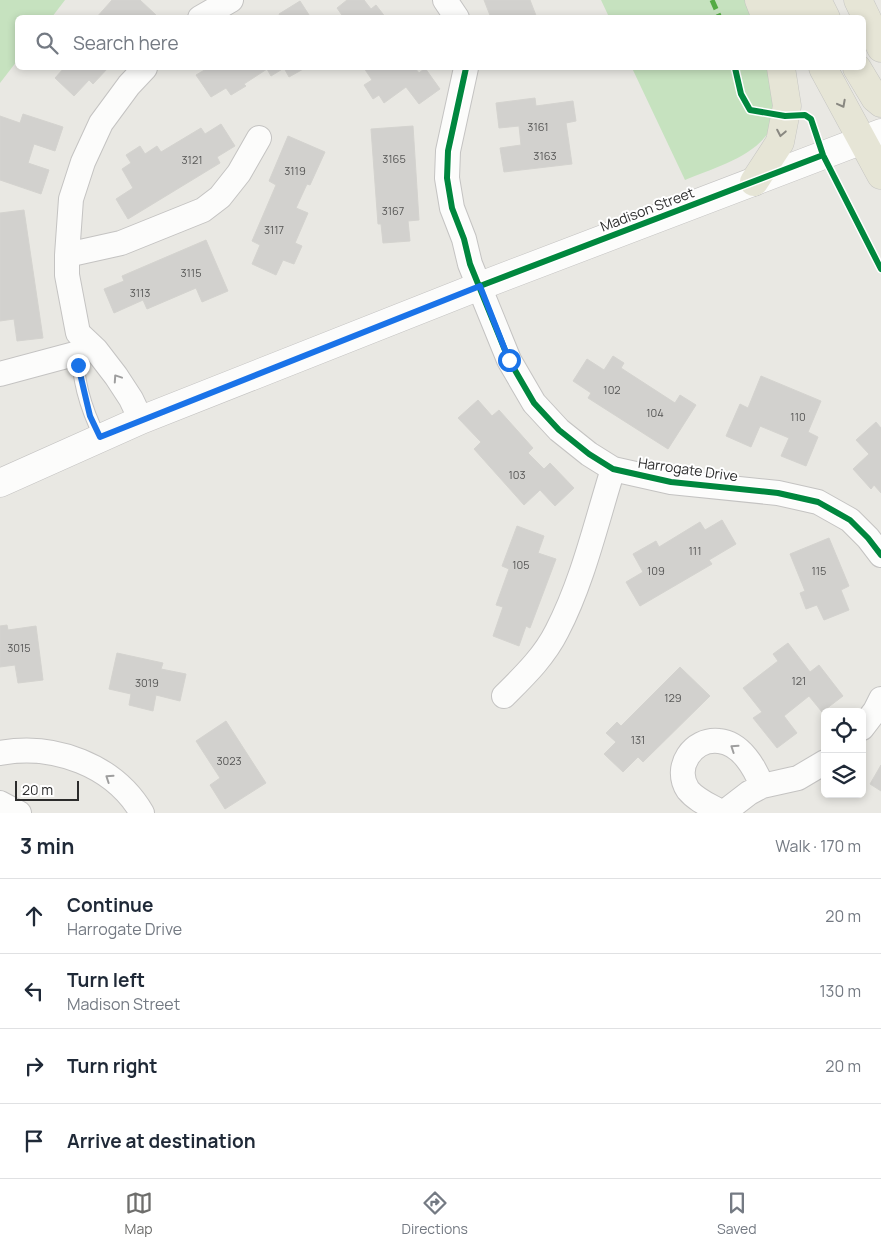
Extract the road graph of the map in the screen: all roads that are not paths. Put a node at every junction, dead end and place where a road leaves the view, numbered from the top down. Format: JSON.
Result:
{"nodes":[{"id":1,"x":231,"y":0,"type":"edge"},
{"id":2,"x":445,"y":0,"type":"edge"},
{"id":3,"x":759,"y":0,"type":"edge"},
{"id":4,"x":787,"y":0,"type":"edge"},
{"id":5,"x":817,"y":0,"type":"edge"},
{"id":6,"x":858,"y":0,"type":"edge"},
{"id":7,"x":205,"y":15,"type":"edge"},
{"id":8,"x":455,"y":15,"type":"edge"},
{"id":9,"x":765,"y":15,"type":"edge"},
{"id":10,"x":795,"y":15,"type":"edge"},
{"id":11,"x":824,"y":15,"type":"edge"},
{"id":12,"x":865,"y":15,"type":"edge"},
{"id":13,"x":866,"y":17,"type":"edge"},
{"id":14,"x":881,"y":48,"type":"edge"},
{"id":15,"x":143,"y":70,"type":"edge"},
{"id":16,"x":466,"y":70,"type":"edge"},
{"id":17,"x":781,"y":70,"type":"edge"},
{"id":18,"x":824,"y":70,"type":"edge"},
{"id":19,"x":857,"y":70,"type":"edge"},
{"id":20,"x":881,"y":103,"type":"edge"},
{"id":21,"x":259,"y":138,"type":"dead end"},
{"id":22,"x":875,"y":141,"type":"edge"},
{"id":23,"x":881,"y":175,"type":"edge"},
{"id":24,"x":754,"y":182,"type":"junction"},
{"id":25,"x":67,"y":255,"type":"junction"},
{"id":26,"x":480,"y":286,"type":"junction"},
{"id":27,"x":78,"y":343,"type":"junction"},
{"id":28,"x":0,"y":374,"type":"edge"},
{"id":29,"x":141,"y":420,"type":"junction"},
{"id":30,"x":100,"y":437,"type":"junction"},
{"id":31,"x":613,"y":469,"type":"junction"},
{"id":32,"x":0,"y":483,"type":"edge"},
{"id":33,"x":881,"y":555,"type":"edge"},
{"id":34,"x":504,"y":696,"type":"dead end"},
{"id":35,"x":0,"y":753,"type":"edge"},
{"id":36,"x":821,"y":764,"type":"edge"},
{"id":37,"x":762,"y":786,"type":"junction"},
{"id":38,"x":0,"y":804,"type":"edge"},
{"id":39,"x":19,"y":813,"type":"edge"},
{"id":40,"x":142,"y":813,"type":"edge"},
{"id":41,"x":723,"y":813,"type":"edge"}],
"edges":[{"from":1,"to":7,"type":"street"},
{"from":2,"to":8,"type":"street"},
{"from":3,"to":9,"type":"main road"},
{"from":4,"to":10,"type":"main road"},
{"from":5,"to":11,"type":"main road"},
{"from":6,"to":12,"type":"main road"},
{"from":13,"to":14,"type":"main road"},
{"from":15,"to":25,"type":"street"},
{"from":16,"to":26,"type":"street","name":"Harrogate Drive"},
{"from":17,"to":24,"type":"main road","one_way":true},
{"from":18,"to":22,"type":"main road","one_way":true},
{"from":19,"to":20,"type":"main road"},
{"from":21,"to":25,"type":"street"},
{"from":22,"to":23,"type":"main road"},
{"from":22,"to":24,"type":"street","name":"Madison Street"},
{"from":24,"to":26,"type":"street","name":"Madison Street"},
{"from":25,"to":27,"type":"street"},
{"from":26,"to":29,"type":"street","name":"Madison Street"},
{"from":26,"to":31,"type":"street","name":"Harrogate Drive"},
{"from":27,"to":28,"type":"street"},
{"from":29,"to":27,"type":"street","one_way":true},
{"from":27,"to":30,"type":"lane"},
{"from":29,"to":30,"type":"street","name":"Madison Street"},
{"from":30,"to":32,"type":"street","name":"Madison Street"},
{"from":31,"to":33,"type":"street","name":"Harrogate Drive"},
{"from":31,"to":34,"type":"street"},
{"from":40,"to":35,"type":"street","one_way":true},
{"from":36,"to":37,"type":"street"},
{"from":37,"to":41,"type":"street"},
{"from":37,"to":41,"type":"street","one_way":true},
{"from":38,"to":39,"type":"street"}]}
